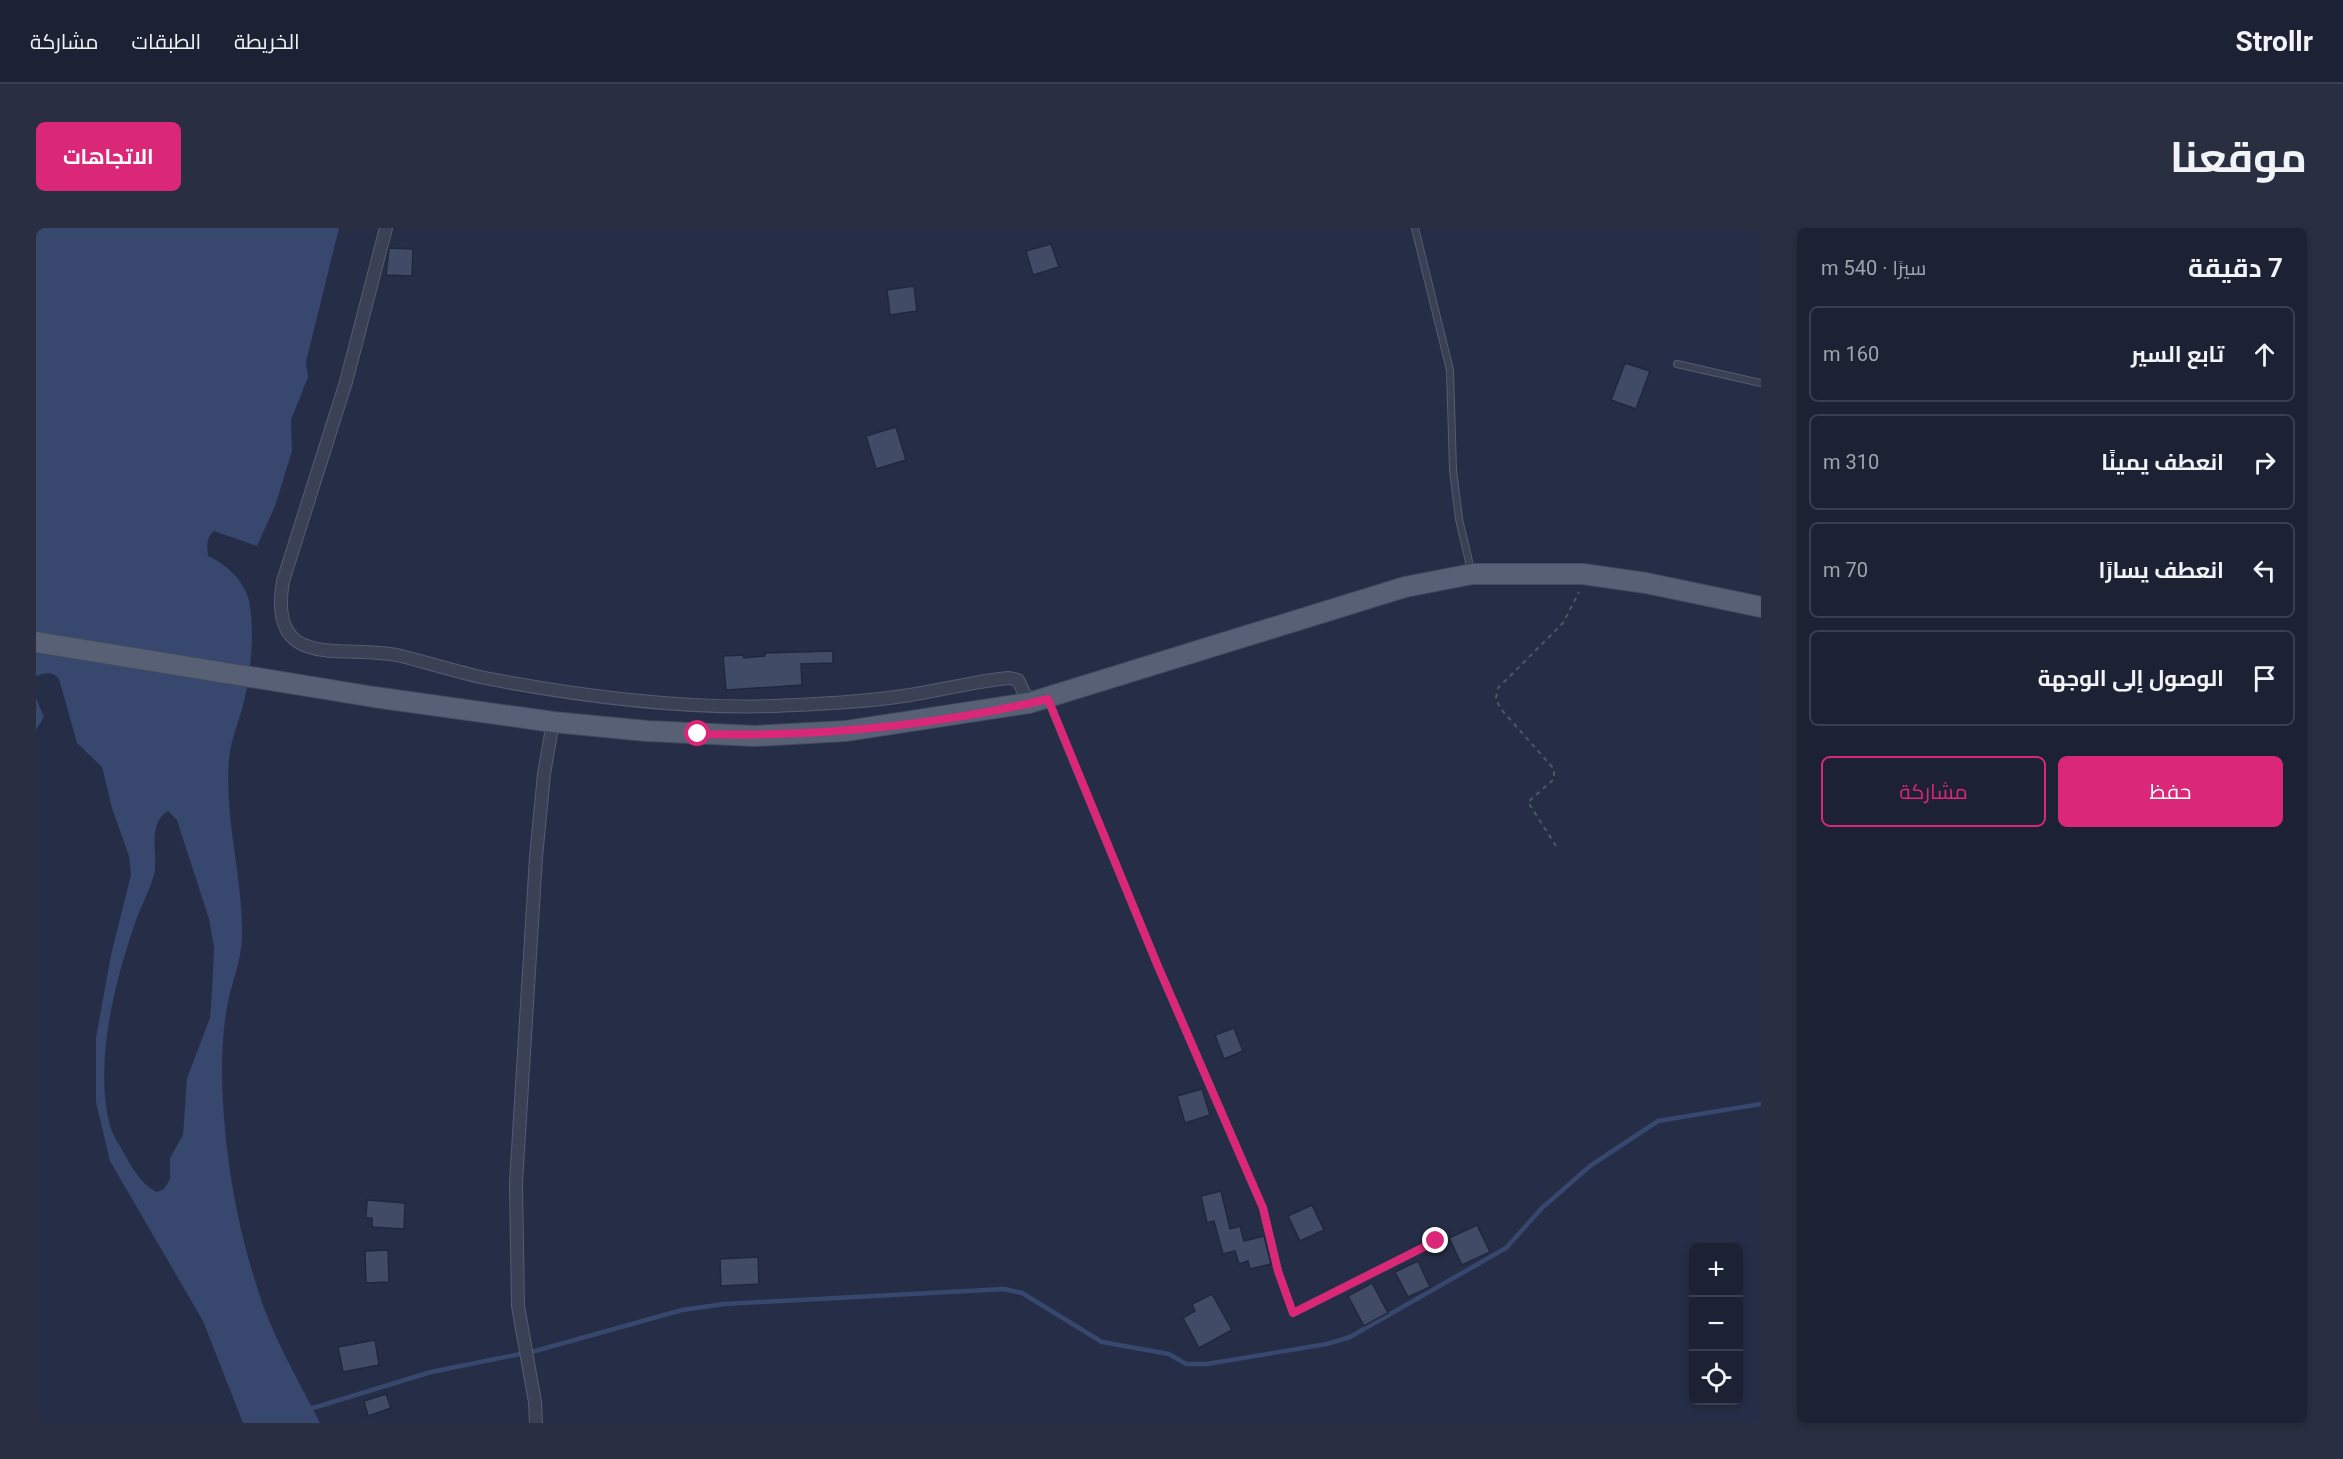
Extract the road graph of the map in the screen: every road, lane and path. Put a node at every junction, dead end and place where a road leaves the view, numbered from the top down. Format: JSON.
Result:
{"nodes":[{"id":1,"x":386,"y":228,"type":"edge"},
{"id":2,"x":1415,"y":228,"type":"edge"},
{"id":3,"x":1677,"y":364,"type":"dead end"},
{"id":4,"x":1761,"y":383,"type":"edge"},
{"id":5,"x":1472,"y":574,"type":"junction"},
{"id":6,"x":1583,"y":574,"type":"junction"},
{"id":7,"x":1761,"y":607,"type":"edge"},
{"id":8,"x":36,"y":642,"type":"edge"},
{"id":9,"x":1039,"y":701,"type":"junction"},
{"id":10,"x":553,"y":722,"type":"junction"},
{"id":11,"x":1556,"y":846,"type":"dead end"},
{"id":12,"x":1436,"y":1241,"type":"dead end"},
{"id":13,"x":536,"y":1423,"type":"edge"}],
"edges":[{"from":1,"to":9,"type":"street"},
{"from":2,"to":5,"type":"lane"},
{"from":3,"to":4,"type":"lane"},
{"from":5,"to":6,"type":"main road"},
{"from":5,"to":9,"type":"main road"},
{"from":6,"to":7,"type":"main road"},
{"from":6,"to":11,"type":"path"},
{"from":8,"to":10,"type":"main road"},
{"from":9,"to":10,"type":"main road"},
{"from":9,"to":12,"type":"lane"},
{"from":10,"to":13,"type":"street"}]}
